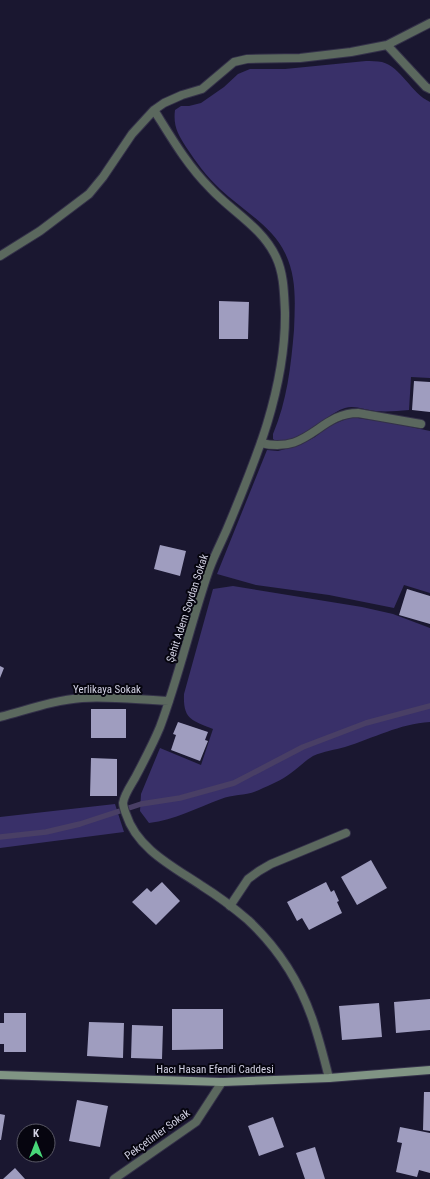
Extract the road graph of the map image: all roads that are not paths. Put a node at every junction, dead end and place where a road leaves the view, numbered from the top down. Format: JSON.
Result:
{"nodes":[{"id":1,"x":430,"y":22,"type":"edge"},
{"id":2,"x":387,"y":46,"type":"junction"},
{"id":3,"x":430,"y":89,"type":"edge"},
{"id":4,"x":154,"y":110,"type":"junction"},
{"id":5,"x":0,"y":256,"type":"edge"},
{"id":6,"x":420,"y":424,"type":"dead end"},
{"id":7,"x":261,"y":443,"type":"junction"},
{"id":8,"x":168,"y":701,"type":"junction"},
{"id":9,"x":0,"y":717,"type":"edge"},
{"id":10,"x":346,"y":833,"type":"dead end"},
{"id":11,"x":230,"y":906,"type":"junction"},
{"id":12,"x":430,"y":1070,"type":"edge"},
{"id":13,"x":0,"y":1076,"type":"edge"},
{"id":14,"x":329,"y":1078,"type":"junction"},
{"id":15,"x":222,"y":1082,"type":"junction"},
{"id":16,"x":114,"y":1179,"type":"edge"}],
"edges":[{"from":1,"to":2,"type":"street"},
{"from":2,"to":3,"type":"street"},
{"from":2,"to":4,"type":"street"},
{"from":4,"to":5,"type":"street"},
{"from":4,"to":7,"type":"street","name":"Şehit Adem Soydan Sokak"},
{"from":6,"to":7,"type":"street"},
{"from":7,"to":8,"type":"street","name":"Şehit Adem Soydan Sokak"},
{"from":8,"to":9,"type":"street","name":"Yerlikaya Sokak"},
{"from":8,"to":11,"type":"street","name":"Şehit Adem Soydan Sokak"},
{"from":10,"to":11,"type":"street"},
{"from":11,"to":14,"type":"street","name":"Şehit Adem Soydan Sokak"},
{"from":12,"to":14,"type":"street","name":"Hacı Hasan Efendi Caddesi"},
{"from":13,"to":15,"type":"street","name":"Hacı Hasan Efendi Caddesi"},
{"from":14,"to":15,"type":"street","name":"Hacı Hasan Efendi Caddesi"},
{"from":15,"to":16,"type":"street","name":"Pekçetinler Sokak"}]}
